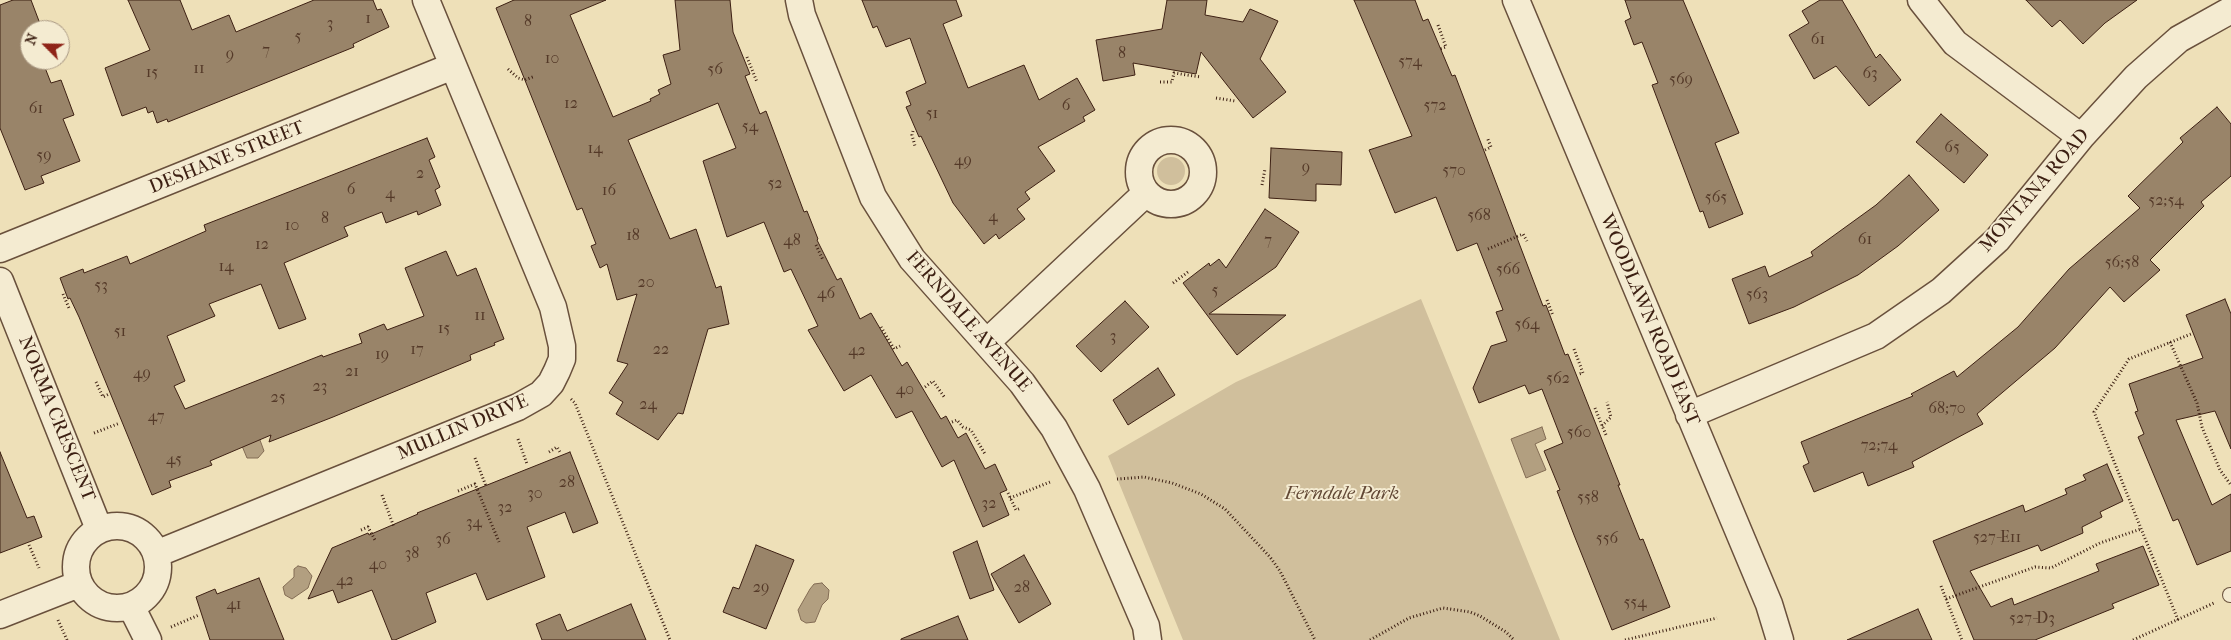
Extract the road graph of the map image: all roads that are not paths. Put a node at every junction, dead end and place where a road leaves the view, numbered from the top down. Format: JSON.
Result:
{"nodes":[{"id":1,"x":426,"y":0,"type":"edge"},
{"id":2,"x":799,"y":0,"type":"edge"},
{"id":3,"x":1516,"y":0,"type":"edge"},
{"id":4,"x":1921,"y":0,"type":"edge"},
{"id":5,"x":2231,"y":10,"type":"edge"},
{"id":6,"x":453,"y":66,"type":"junction"},
{"id":7,"x":2081,"y":137,"type":"junction"},
{"id":8,"x":1146,"y":193,"type":"dead end"},
{"id":9,"x":0,"y":250,"type":"edge"},
{"id":10,"x":0,"y":282,"type":"edge"},
{"id":11,"x":987,"y":342,"type":"junction"},
{"id":12,"x":1689,"y":415,"type":"junction"},
{"id":13,"x":99,"y":529,"type":"junction"},
{"id":14,"x":156,"y":554,"type":"junction"},
{"id":15,"x":79,"y":584,"type":"junction"},
{"id":16,"x":131,"y":606,"type":"junction"},
{"id":17,"x":0,"y":615,"type":"edge"},
{"id":18,"x":148,"y":640,"type":"edge"},
{"id":19,"x":1148,"y":640,"type":"edge"},
{"id":20,"x":1780,"y":640,"type":"edge"}],
"edges":[{"from":1,"to":6,"type":"street","name":"MULLIN DRIVE"},
{"from":2,"to":11,"type":"street","name":"FERNDALE AVENUE"},
{"from":3,"to":12,"type":"street","name":"WOODLAWN ROAD EAST"},
{"from":4,"to":7,"type":"street"},
{"from":5,"to":7,"type":"street","name":"MONTANA ROAD"},
{"from":6,"to":9,"type":"street","name":"DESHANE STREET"},
{"from":6,"to":14,"type":"street","name":"MULLIN DRIVE"},
{"from":7,"to":12,"type":"street","name":"MONTANA ROAD"},
{"from":8,"to":11,"type":"street"},
{"from":10,"to":13,"type":"street","name":"NORMA CRESCENT"},
{"from":11,"to":19,"type":"street","name":"FERNDALE AVENUE"},
{"from":12,"to":20,"type":"street","name":"WOODLAWN ROAD EAST"},
{"from":13,"to":14,"type":"street"},
{"from":13,"to":15,"type":"street"},
{"from":14,"to":16,"type":"street"},
{"from":15,"to":16,"type":"street"},
{"from":15,"to":17,"type":"street"},
{"from":16,"to":18,"type":"street"}]}
